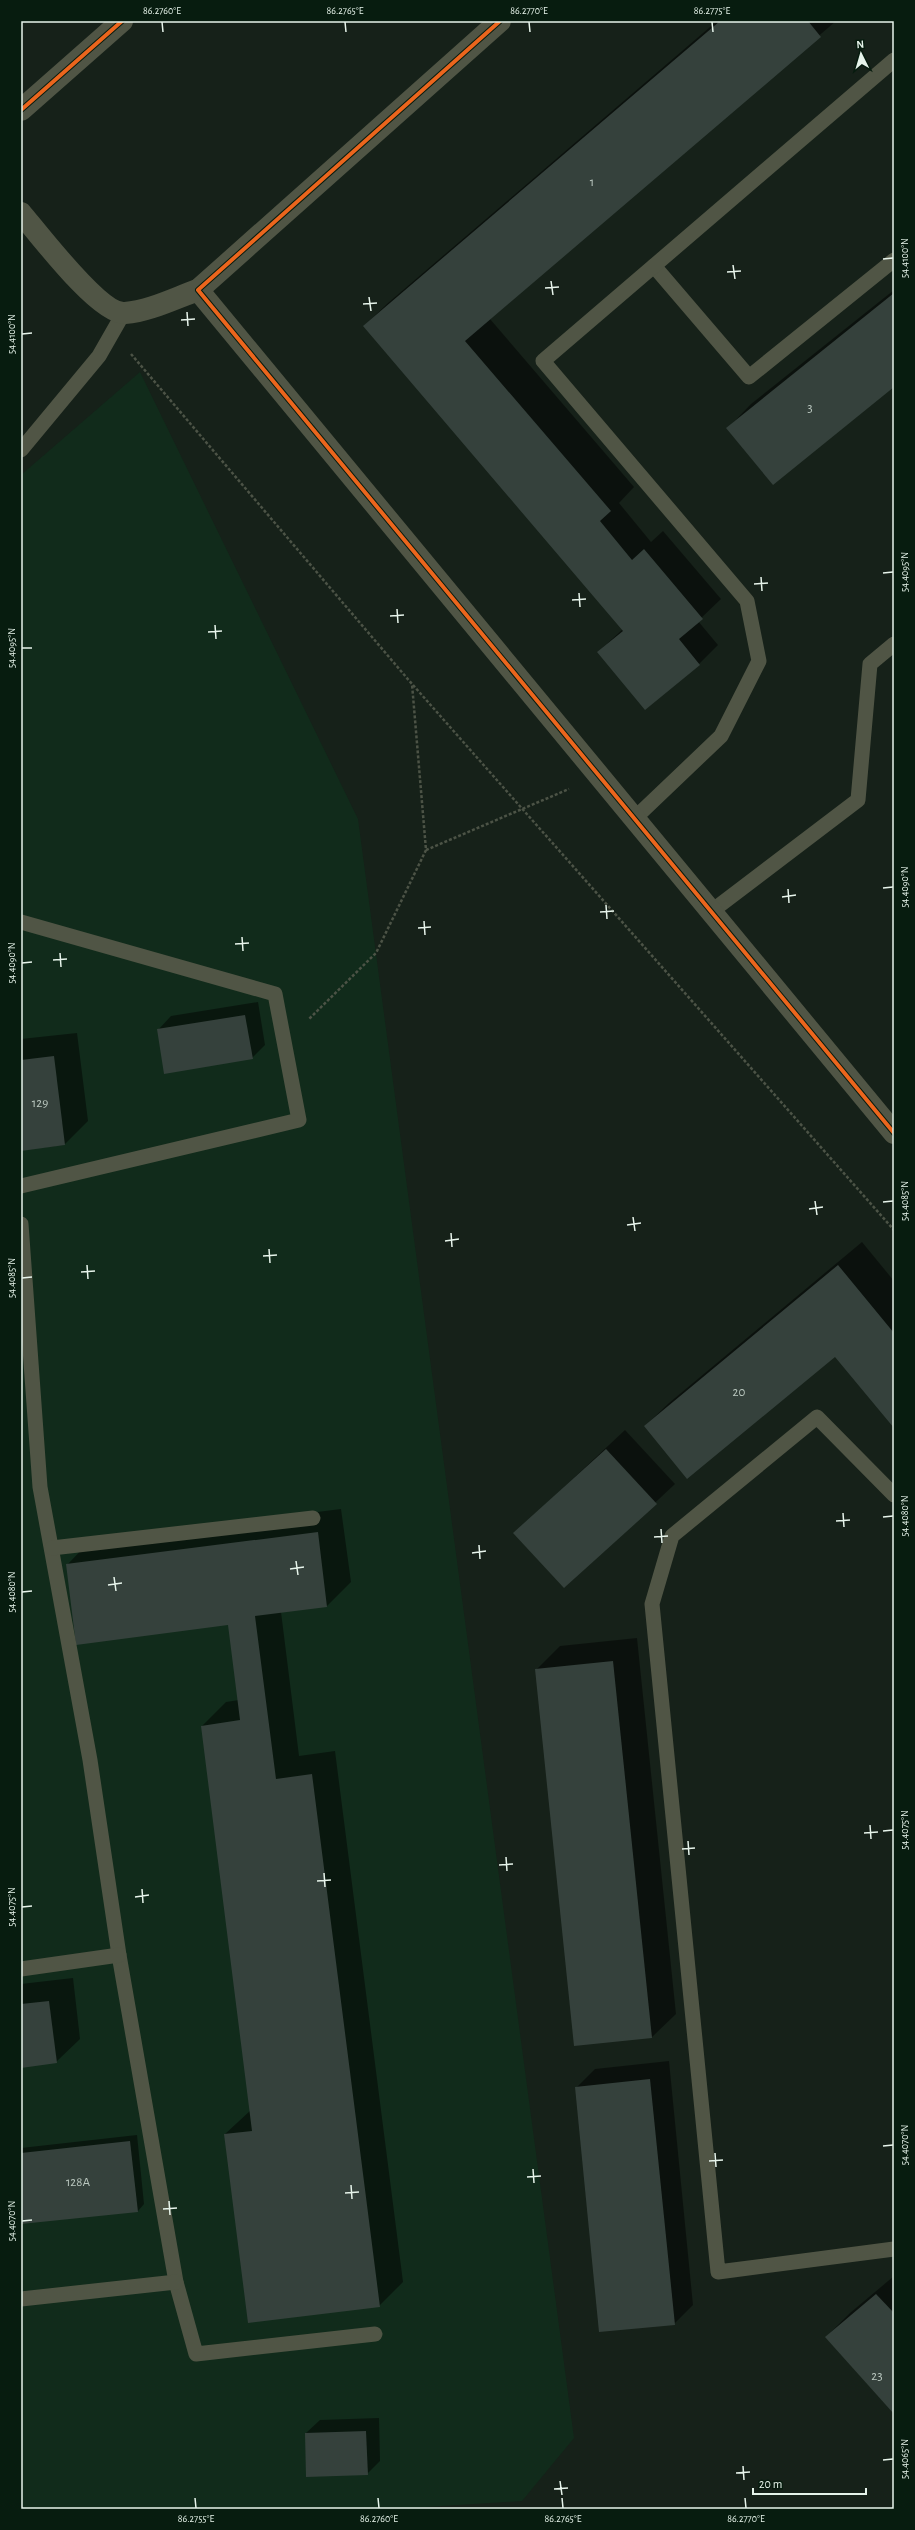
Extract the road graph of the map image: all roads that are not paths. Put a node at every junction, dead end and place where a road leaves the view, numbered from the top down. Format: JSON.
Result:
{"nodes":[{"id":1,"x":122,"y":21,"type":"edge"},
{"id":2,"x":500,"y":21,"type":"edge"},
{"id":3,"x":894,"y":60,"type":"edge"},
{"id":4,"x":21,"y":110,"type":"edge"},
{"id":5,"x":21,"y":213,"type":"edge"},
{"id":6,"x":894,"y":260,"type":"edge"},
{"id":7,"x":654,"y":266,"type":"junction"},
{"id":8,"x":198,"y":290,"type":"junction"},
{"id":9,"x":124,"y":314,"type":"junction"},
{"id":10,"x":21,"y":450,"type":"edge"},
{"id":11,"x":894,"y":644,"type":"edge"},
{"id":12,"x":635,"y":818,"type":"junction"},
{"id":13,"x":712,"y":912,"type":"junction"},
{"id":14,"x":21,"y":922,"type":"edge"},
{"id":15,"x":894,"y":1133,"type":"edge"},
{"id":16,"x":21,"y":1186,"type":"edge"},
{"id":17,"x":21,"y":1224,"type":"edge"},
{"id":18,"x":894,"y":1495,"type":"edge"},
{"id":19,"x":313,"y":1518,"type":"dead end"},
{"id":20,"x":52,"y":1548,"type":"junction"},
{"id":21,"x":119,"y":1955,"type":"junction"},
{"id":22,"x":21,"y":1968,"type":"edge"},
{"id":23,"x":894,"y":2249,"type":"edge"},
{"id":24,"x":176,"y":2282,"type":"junction"},
{"id":25,"x":21,"y":2299,"type":"edge"},
{"id":26,"x":376,"y":2334,"type":"dead end"}],
"edges":[{"from":1,"to":4,"type":"street"},
{"from":2,"to":8,"type":"street"},
{"from":3,"to":7,"type":"lane"},
{"from":5,"to":9,"type":"street"},
{"from":6,"to":7,"type":"lane"},
{"from":7,"to":12,"type":"lane"},
{"from":8,"to":9,"type":"street"},
{"from":8,"to":12,"type":"street"},
{"from":9,"to":10,"type":"lane"},
{"from":11,"to":13,"type":"lane"},
{"from":12,"to":13,"type":"street"},
{"from":13,"to":15,"type":"street"},
{"from":14,"to":16,"type":"lane"},
{"from":17,"to":20,"type":"lane"},
{"from":18,"to":23,"type":"lane"},
{"from":19,"to":20,"type":"lane"},
{"from":20,"to":21,"type":"lane"},
{"from":21,"to":22,"type":"lane"},
{"from":21,"to":24,"type":"lane"},
{"from":24,"to":25,"type":"lane"},
{"from":24,"to":26,"type":"lane"}]}
